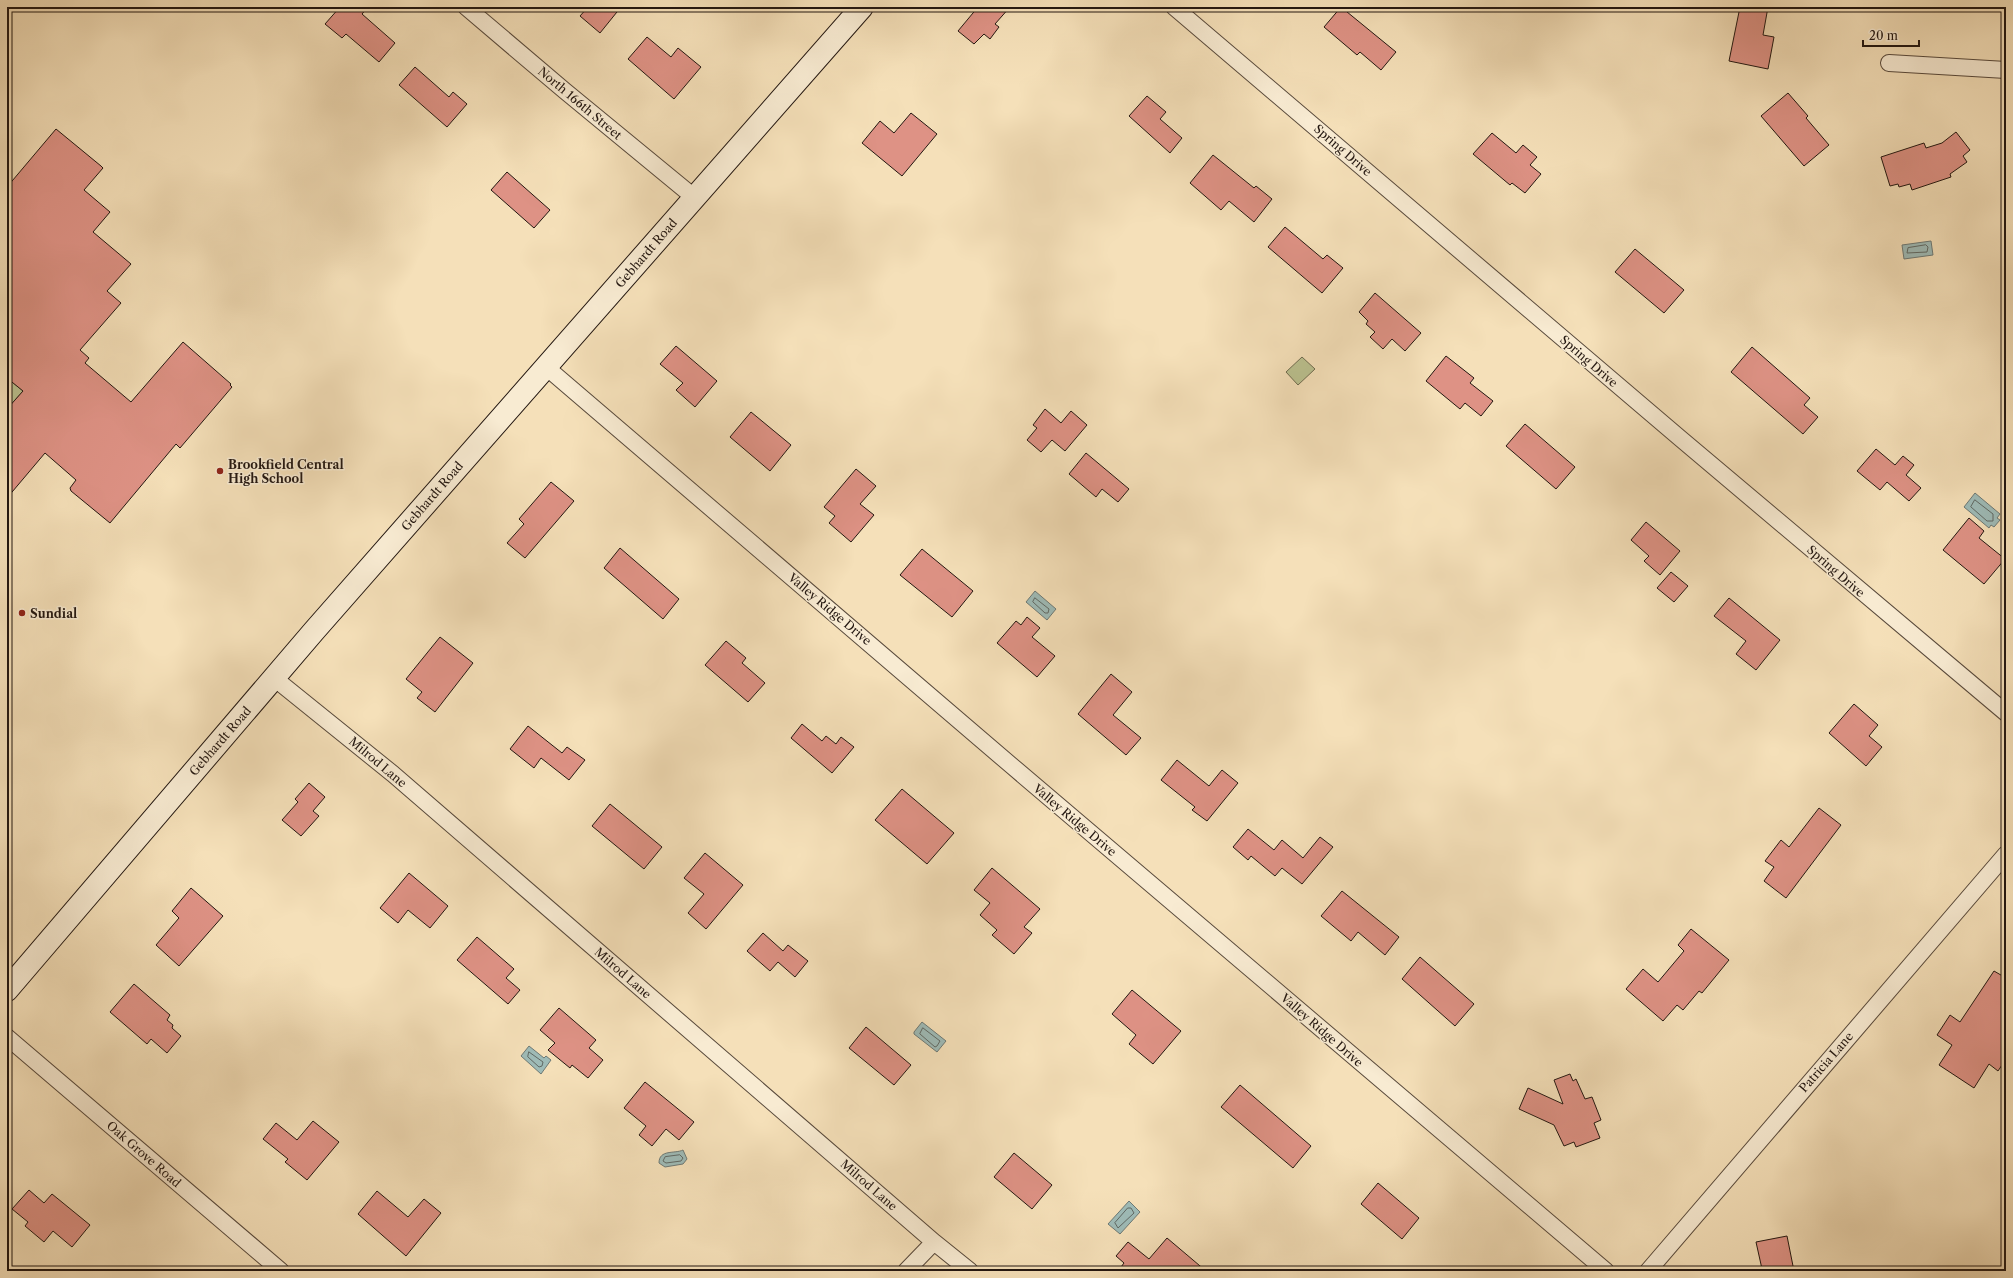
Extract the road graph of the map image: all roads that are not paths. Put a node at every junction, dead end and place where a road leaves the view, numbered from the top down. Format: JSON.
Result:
{"nodes":[{"id":1,"x":466,"y":7,"type":"edge"},
{"id":2,"x":862,"y":7,"type":"edge"},
{"id":3,"x":1174,"y":7,"type":"edge"},
{"id":4,"x":1889,"y":63,"type":"dead end"},
{"id":5,"x":2006,"y":70,"type":"edge"},
{"id":6,"x":695,"y":198,"type":"junction"},
{"id":7,"x":546,"y":368,"type":"junction"},
{"id":8,"x":274,"y":678,"type":"junction"},
{"id":9,"x":2006,"y":714,"type":"edge"},
{"id":10,"x":2006,"y":854,"type":"edge"},
{"id":11,"x":7,"y":990,"type":"edge"},
{"id":12,"x":7,"y":1037,"type":"edge"},
{"id":13,"x":934,"y":1242,"type":"junction"},
{"id":14,"x":281,"y":1271,"type":"edge"},
{"id":15,"x":906,"y":1271,"type":"edge"},
{"id":16,"x":970,"y":1271,"type":"edge"},
{"id":17,"x":1606,"y":1271,"type":"edge"},
{"id":18,"x":1648,"y":1271,"type":"edge"}],
"edges":[{"from":1,"to":6,"type":"street","name":"North 166th Street"},
{"from":2,"to":6,"type":"street","name":"Gebhardt Road"},
{"from":3,"to":9,"type":"street","name":"Spring Drive"},
{"from":4,"to":5,"type":"street"},
{"from":6,"to":7,"type":"street","name":"Gebhardt Road"},
{"from":7,"to":8,"type":"street","name":"Gebhardt Road"},
{"from":7,"to":17,"type":"street","name":"Valley Ridge Drive"},
{"from":8,"to":11,"type":"street","name":"Gebhardt Road"},
{"from":8,"to":13,"type":"street","name":"Milrod Lane"},
{"from":10,"to":18,"type":"street","name":"Patricia Lane"},
{"from":12,"to":14,"type":"street","name":"Oak Grove Road"},
{"from":13,"to":15,"type":"street"},
{"from":13,"to":16,"type":"street","name":"Milrod Lane"}]}
